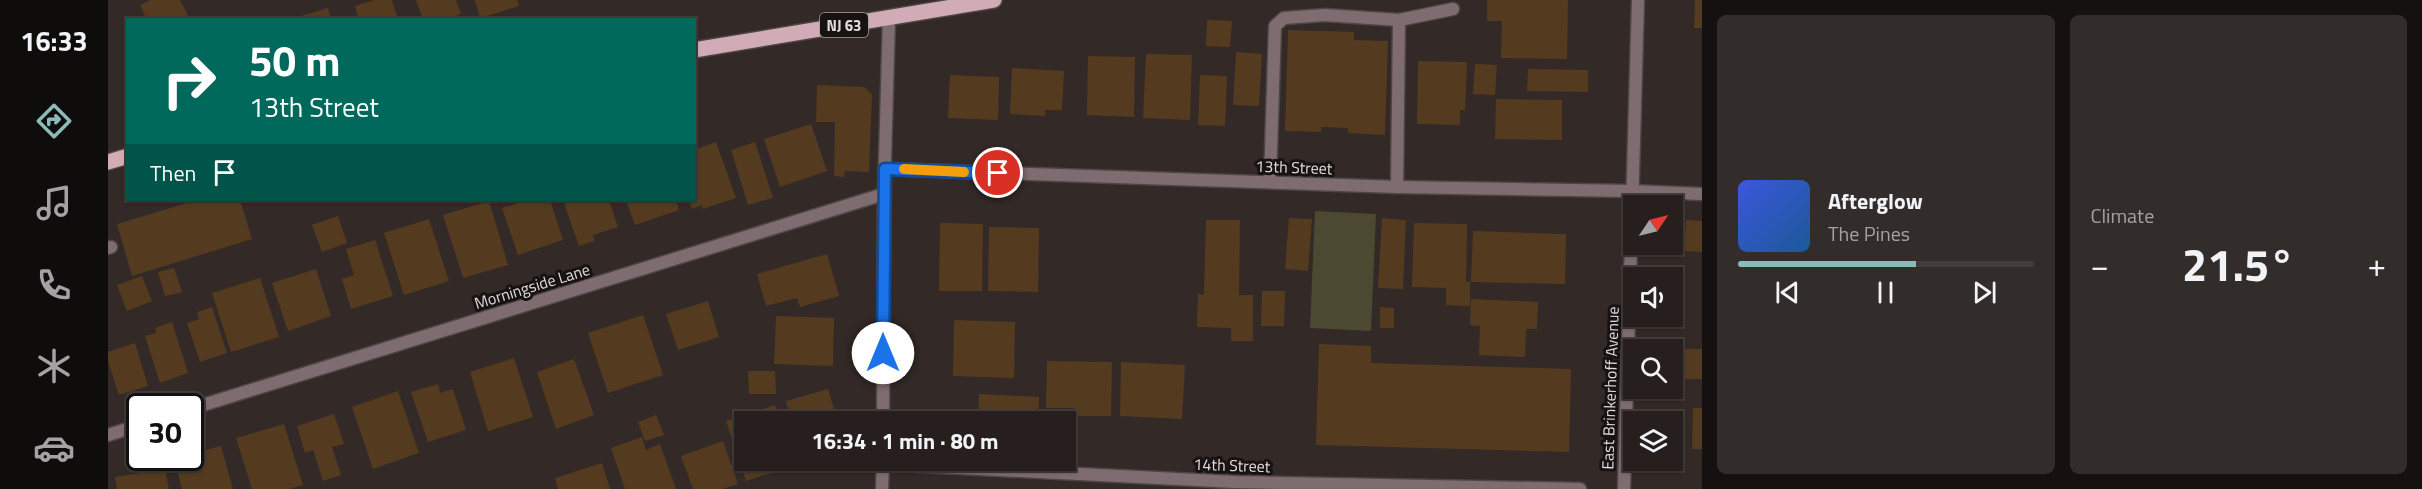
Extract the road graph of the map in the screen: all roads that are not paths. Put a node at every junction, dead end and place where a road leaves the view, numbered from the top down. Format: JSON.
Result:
{"nodes":[{"id":1,"x":994,"y":0,"type":"edge"},
{"id":2,"x":1638,"y":0,"type":"edge"},
{"id":3,"x":913,"y":7,"type":"edge"},
{"id":4,"x":1453,"y":9,"type":"dead end"},
{"id":5,"x":889,"y":18,"type":"junction"},
{"id":6,"x":1399,"y":20,"type":"junction"},
{"id":7,"x":696,"y":50,"type":"edge"},
{"id":8,"x":126,"y":157,"type":"edge"},
{"id":9,"x":108,"y":162,"type":"edge"},
{"id":10,"x":885,"y":169,"type":"junction"},
{"id":11,"x":1270,"y":183,"type":"junction"},
{"id":12,"x":1397,"y":187,"type":"junction"},
{"id":13,"x":1632,"y":191,"type":"junction"},
{"id":14,"x":884,"y":194,"type":"junction"},
{"id":15,"x":1702,"y":194,"type":"edge"},
{"id":16,"x":204,"y":405,"type":"edge"},
{"id":17,"x":883,"y":411,"type":"edge"},
{"id":18,"x":126,"y":429,"type":"edge"},
{"id":19,"x":108,"y":435,"type":"edge"},
{"id":20,"x":883,"y":471,"type":"edge"},
{"id":21,"x":1041,"y":471,"type":"edge"},
{"id":22,"x":882,"y":489,"type":"edge"},
{"id":23,"x":1580,"y":489,"type":"edge"},
{"id":24,"x":1624,"y":489,"type":"edge"}],
"edges":[{"from":1,"to":3,"type":"main road","number":"NJ 63"},
{"from":2,"to":13,"type":"street","name":"East Brinkerhoff Avenue"},
{"from":3,"to":5,"type":"main road","number":"NJ 63"},
{"from":4,"to":6,"type":"street"},
{"from":5,"to":7,"type":"main road","number":"NJ 63"},
{"from":5,"to":10,"type":"street"},
{"from":6,"to":11,"type":"street"},
{"from":6,"to":12,"type":"street"},
{"from":8,"to":9,"type":"main road"},
{"from":10,"to":11,"type":"street","name":"13th Street"},
{"from":10,"to":14,"type":"street"},
{"from":11,"to":12,"type":"street","name":"13th Street"},
{"from":12,"to":13,"type":"street","name":"13th Street"},
{"from":13,"to":15,"type":"street","name":"13th Street"},
{"from":13,"to":24,"type":"street","name":"East Brinkerhoff Avenue"},
{"from":14,"to":16,"type":"street","name":"Morningside Lane"},
{"from":14,"to":17,"type":"street"},
{"from":18,"to":19,"type":"street"},
{"from":20,"to":22,"type":"street"},
{"from":21,"to":23,"type":"street","name":"14th Street"}]}
